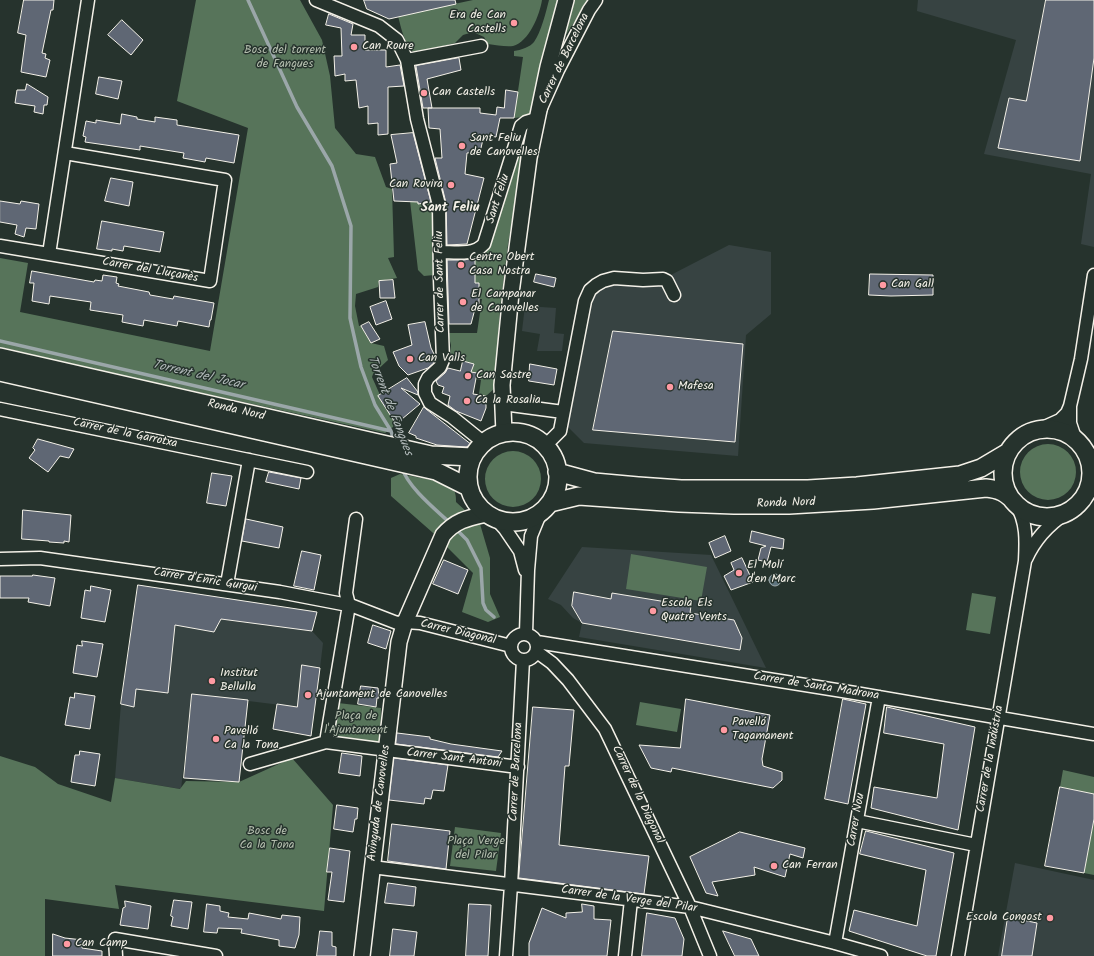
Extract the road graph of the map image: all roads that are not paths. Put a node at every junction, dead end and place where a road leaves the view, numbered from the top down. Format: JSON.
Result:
{"nodes":[{"id":1,"x":88,"y":0,"type":"edge"},
{"id":2,"x":316,"y":0,"type":"edge"},
{"id":3,"x":566,"y":0,"type":"edge"},
{"id":4,"x":596,"y":0,"type":"edge"},
{"id":5,"x":481,"y":46,"type":"dead end"},
{"id":6,"x":407,"y":60,"type":"junction"},
{"id":7,"x":536,"y":119,"type":"junction"},
{"id":8,"x":65,"y":153,"type":"junction"},
{"id":9,"x":0,"y":246,"type":"edge"},
{"id":10,"x":440,"y":252,"type":"junction"},
{"id":11,"x":50,"y":254,"type":"junction"},
{"id":12,"x":1094,"y":275,"type":"edge"},
{"id":13,"x":674,"y":295,"type":"dead end"},
{"id":14,"x":0,"y":357,"type":"edge"},
{"id":15,"x":0,"y":372,"type":"edge"},
{"id":16,"x":503,"y":404,"type":"junction"},
{"id":17,"x":1070,"y":406,"type":"junction"},
{"id":18,"x":0,"y":409,"type":"edge"},
{"id":19,"x":563,"y":412,"type":"junction"},
{"id":20,"x":1040,"y":429,"type":"junction"},
{"id":21,"x":504,"y":434,"type":"junction"},
{"id":22,"x":483,"y":442,"type":"junction"},
{"id":23,"x":545,"y":446,"type":"junction"},
{"id":24,"x":1084,"y":446,"type":"edge"},
{"id":25,"x":1008,"y":452,"type":"junction"},
{"id":26,"x":398,"y":457,"type":"junction"},
{"id":27,"x":472,"y":457,"type":"junction"},
{"id":28,"x":249,"y":460,"type":"junction"},
{"id":29,"x":307,"y":472,"type":"dead end"},
{"id":30,"x":557,"y":472,"type":"junction"},
{"id":31,"x":468,"y":487,"type":"junction"},
{"id":32,"x":1089,"y":493,"type":"edge"},
{"id":33,"x":1016,"y":504,"type":"junction"},
{"id":34,"x":545,"y":508,"type":"junction"},
{"id":35,"x":1066,"y":513,"type":"junction"},
{"id":36,"x":491,"y":517,"type":"junction"},
{"id":37,"x":356,"y":519,"type":"dead end"},
{"id":38,"x":0,"y":559,"type":"edge"},
{"id":39,"x":1025,"y":561,"type":"junction"},
{"id":40,"x":527,"y":577,"type":"junction"},
{"id":41,"x":227,"y":584,"type":"junction"},
{"id":42,"x":349,"y":605,"type":"junction"},
{"id":43,"x":405,"y":622,"type":"junction"},
{"id":44,"x":526,"y":633,"type":"junction"},
{"id":45,"x":510,"y":646,"type":"junction"},
{"id":46,"x":537,"y":647,"type":"junction"},
{"id":47,"x":523,"y":660,"type":"junction"},
{"id":48,"x":879,"y":697,"type":"junction"},
{"id":49,"x":998,"y":718,"type":"junction"},
{"id":50,"x":1094,"y":734,"type":"edge"},
{"id":51,"x":326,"y":742,"type":"junction"},
{"id":52,"x":386,"y":750,"type":"junction"},
{"id":53,"x":250,"y":764,"type":"dead end"},
{"id":54,"x":518,"y":767,"type":"junction"},
{"id":55,"x":857,"y":821,"type":"junction"},
{"id":56,"x":976,"y":845,"type":"junction"},
{"id":57,"x":372,"y":867,"type":"junction"},
{"id":58,"x":511,"y":885,"type":"junction"},
{"id":59,"x":631,"y":900,"type":"junction"},
{"id":60,"x":690,"y":907,"type":"junction"},
{"id":61,"x":835,"y":943,"type":"junction"},
{"id":62,"x":116,"y":956,"type":"edge"},
{"id":63,"x":216,"y":956,"type":"edge"},
{"id":64,"x":362,"y":956,"type":"edge"},
{"id":65,"x":506,"y":956,"type":"edge"},
{"id":66,"x":625,"y":956,"type":"edge"},
{"id":67,"x":710,"y":956,"type":"edge"},
{"id":68,"x":881,"y":956,"type":"edge"},
{"id":69,"x":958,"y":956,"type":"edge"}],
"edges":[{"from":1,"to":8,"type":"street"},
{"from":2,"to":6,"type":"street","name":"Carrer de Sant Feliu"},
{"from":3,"to":7,"type":"street"},
{"from":4,"to":7,"type":"street","name":"Carrer de Barcelona"},
{"from":5,"to":6,"type":"street"},
{"from":6,"to":10,"type":"street","name":"Carrer de Sant Feliu"},
{"from":7,"to":10,"type":"street","name":"Sant Feliu"},
{"from":7,"to":16,"type":"street"},
{"from":8,"to":11,"type":"street"},
{"from":8,"to":11,"type":"street","name":"Carrer del Lluçanès"},
{"from":9,"to":11,"type":"street"},
{"from":10,"to":22,"type":"street","name":"Carrer de Sant Feliu"},
{"from":12,"to":17,"type":"street"},
{"from":13,"to":19,"type":"street"},
{"from":14,"to":26,"type":"main road","name":"Ronda Nord"},
{"from":15,"to":26,"type":"main road","name":"Ronda Nord"},
{"from":16,"to":19,"type":"street"},
{"from":16,"to":21,"type":"street"},
{"from":17,"to":20,"type":"street"},
{"from":17,"to":24,"type":"street"},
{"from":18,"to":28,"type":"street","name":"Carrer de la Garrotxa"},
{"from":19,"to":23,"type":"street"},
{"from":20,"to":24,"type":"main road"},
{"from":20,"to":25,"type":"main road"},
{"from":21,"to":22,"type":"main road"},
{"from":21,"to":23,"type":"main road"},
{"from":22,"to":27,"type":"main road"},
{"from":23,"to":30,"type":"main road"},
{"from":24,"to":32,"type":"main road"},
{"from":25,"to":30,"type":"main road","name":"Ronda Nord"},
{"from":25,"to":33,"type":"main road"},
{"from":26,"to":27,"type":"main road","name":"Ronda Nord"},
{"from":26,"to":31,"type":"main road","name":"Ronda Nord"},
{"from":27,"to":31,"type":"main road"},
{"from":28,"to":29,"type":"street","name":"Carrer de la Garrotxa"},
{"from":28,"to":41,"type":"street"},
{"from":30,"to":34,"type":"main road"},
{"from":31,"to":36,"type":"main road"},
{"from":32,"to":35,"type":"main road"},
{"from":33,"to":34,"type":"main road","name":"Ronda Nord"},
{"from":33,"to":35,"type":"main road"},
{"from":33,"to":39,"type":"street"},
{"from":34,"to":36,"type":"main road"},
{"from":34,"to":40,"type":"street"},
{"from":35,"to":39,"type":"street"},
{"from":36,"to":40,"type":"street"},
{"from":36,"to":43,"type":"street","name":"Avinguda de Canovelles"},
{"from":37,"to":42,"type":"street"},
{"from":38,"to":41,"type":"street","name":"Carrer d'Enric Gurgui"},
{"from":39,"to":49,"type":"street","name":"Carrer de la Indústria"},
{"from":40,"to":44,"type":"street"},
{"from":41,"to":42,"type":"street","name":"Carrer d'Enric Gurgui"},
{"from":42,"to":43,"type":"street","name":"Carrer d'Enric Gurgui"},
{"from":42,"to":51,"type":"street"},
{"from":43,"to":45,"type":"street","name":"Carrer Diagonal"},
{"from":43,"to":52,"type":"street","name":"Avinguda de Canovelles"},
{"from":44,"to":45,"type":"street"},
{"from":44,"to":46,"type":"street"},
{"from":45,"to":47,"type":"street"},
{"from":46,"to":47,"type":"street"},
{"from":46,"to":48,"type":"street","name":"Carrer de Santa Madrona"},
{"from":46,"to":60,"type":"street","name":"Carrer de la Diagonal"},
{"from":47,"to":54,"type":"street","name":"Carrer de Barcelona"},
{"from":48,"to":49,"type":"street","name":"Carrer de Santa Madrona"},
{"from":48,"to":55,"type":"street","name":"Carrer Nou"},
{"from":49,"to":50,"type":"street","name":"Carrer de Santa Madrona"},
{"from":49,"to":56,"type":"street","name":"Carrer de la Indústria"},
{"from":51,"to":52,"type":"street","name":"Carrer Sant Antoni"},
{"from":51,"to":53,"type":"street","name":"Carrer Sant Antoni"},
{"from":52,"to":54,"type":"street","name":"Carrer Sant Antoni"},
{"from":52,"to":57,"type":"street","name":"Avinguda de Canovelles"},
{"from":54,"to":58,"type":"street","name":"Carrer de Barcelona"},
{"from":55,"to":56,"type":"street"},
{"from":55,"to":61,"type":"street","name":"Carrer Nou"},
{"from":56,"to":69,"type":"street","name":"Carrer de la Indústria"},
{"from":57,"to":58,"type":"street","name":"Carrer de la Verge del Pilar"},
{"from":57,"to":64,"type":"street","name":"Avinguda de Canovelles"},
{"from":58,"to":59,"type":"street","name":"Carrer de la Verge del Pilar"},
{"from":58,"to":65,"type":"street","name":"Carrer de Barcelona"},
{"from":59,"to":60,"type":"street","name":"Carrer de la Verge del Pilar"},
{"from":59,"to":66,"type":"street"},
{"from":60,"to":61,"type":"street","name":"Carrer de la Verge del Pilar"},
{"from":60,"to":67,"type":"street","name":"Carrer de la Diagonal"},
{"from":61,"to":68,"type":"street","name":"Carrer de la Verge del Pilar"},
{"from":62,"to":63,"type":"street"}]}
